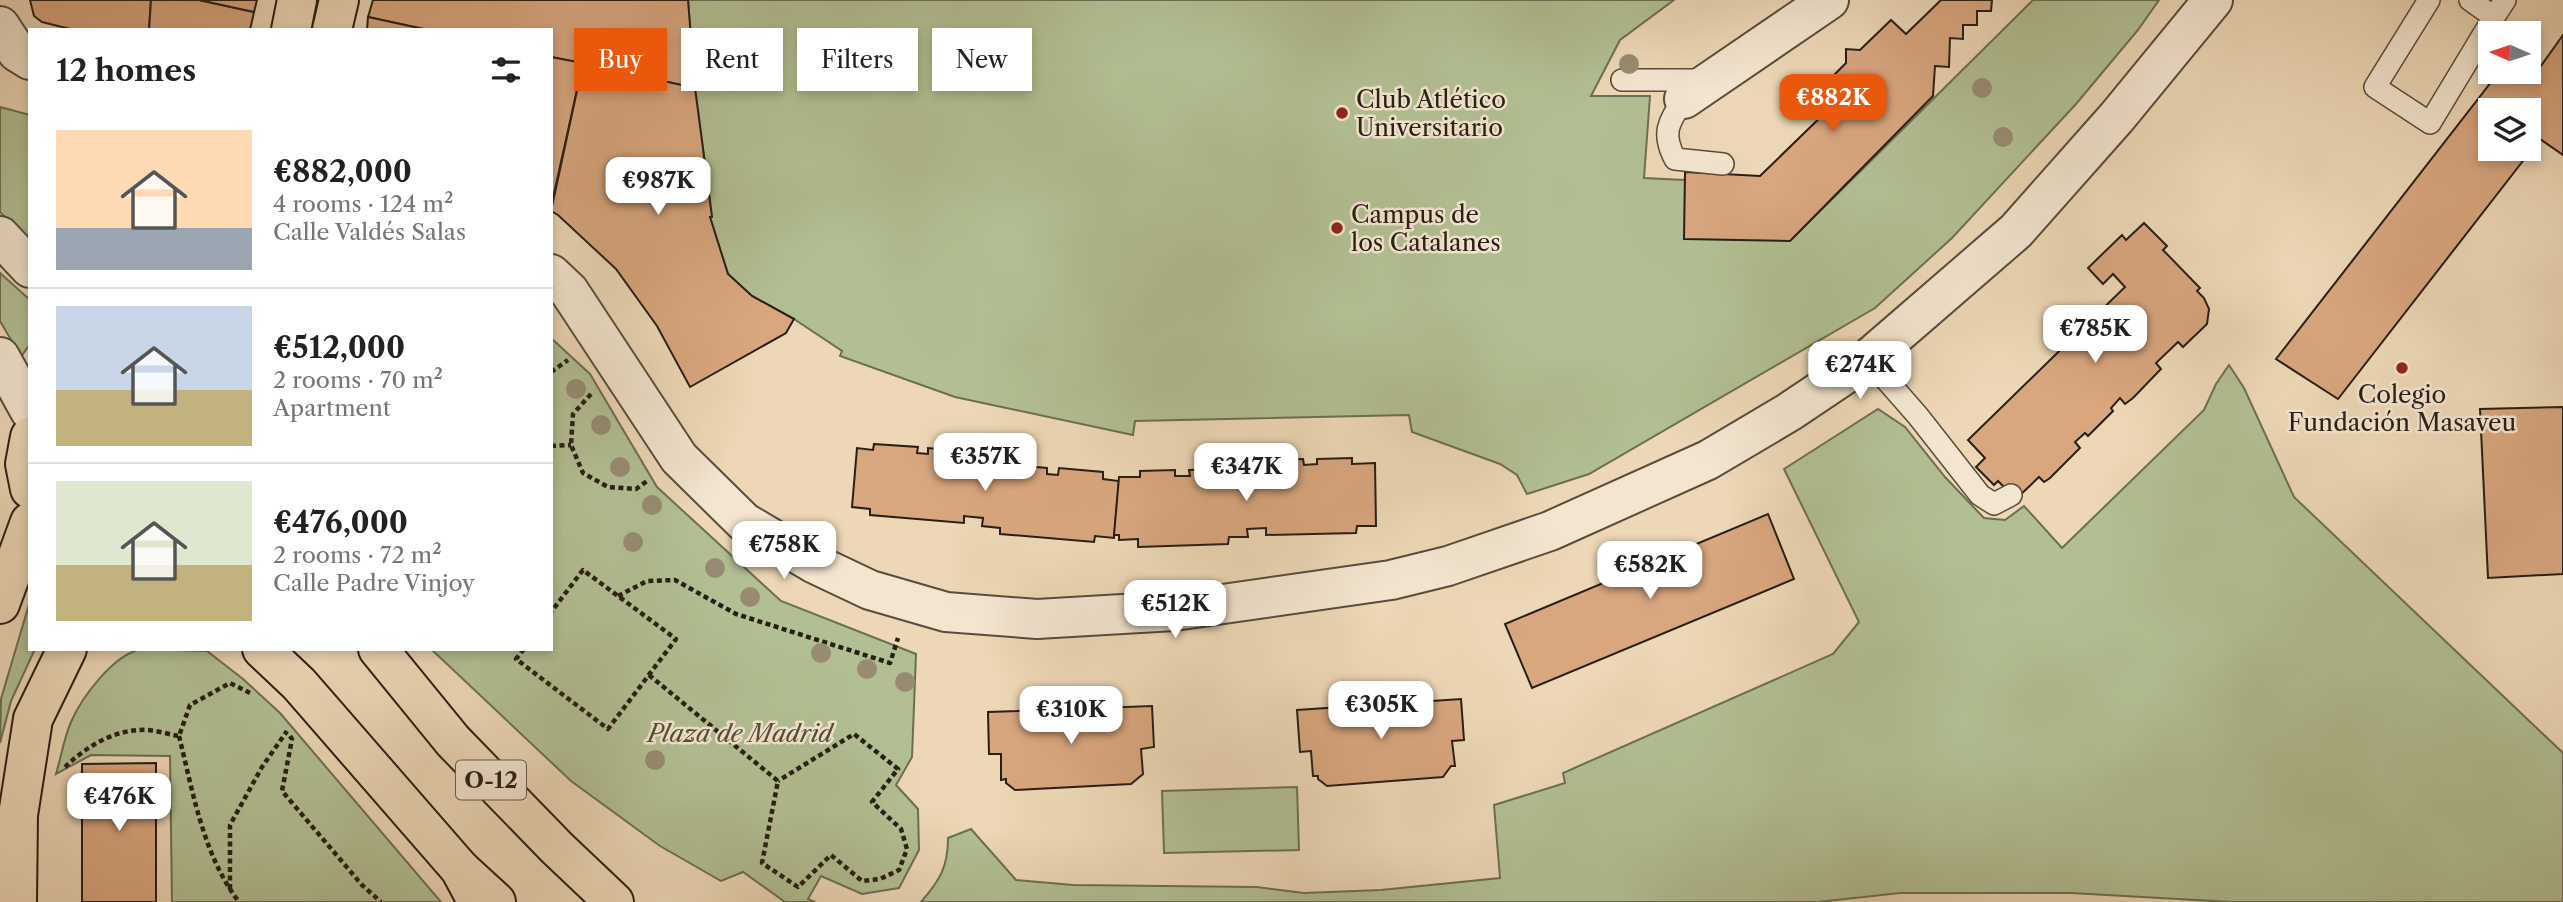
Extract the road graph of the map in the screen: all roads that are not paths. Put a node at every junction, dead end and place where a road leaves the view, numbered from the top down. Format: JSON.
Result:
{"nodes":[{"id":1,"x":297,"y":0,"type":"edge"},
{"id":2,"x":339,"y":0,"type":"edge"},
{"id":3,"x":1829,"y":0,"type":"edge"},
{"id":4,"x":2213,"y":0,"type":"edge"},
{"id":5,"x":2429,"y":0,"type":"edge"},
{"id":6,"x":2470,"y":0,"type":"edge"},
{"id":7,"x":2500,"y":8,"type":"edge"},
{"id":8,"x":0,"y":26,"type":"edge"},
{"id":9,"x":292,"y":28,"type":"edge"},
{"id":10,"x":332,"y":28,"type":"edge"},
{"id":11,"x":28,"y":59,"type":"edge"},
{"id":12,"x":1622,"y":80,"type":"dead end"},
{"id":13,"x":1698,"y":89,"type":"junction"},
{"id":14,"x":1723,"y":164,"type":"dead end"},
{"id":15,"x":0,"y":236,"type":"edge"},
{"id":16,"x":28,"y":266,"type":"edge"},
{"id":17,"x":553,"y":276,"type":"edge"},
{"id":18,"x":0,"y":357,"type":"edge"},
{"id":19,"x":1868,"y":359,"type":"junction"},
{"id":20,"x":28,"y":407,"type":"edge"},
{"id":21,"x":28,"y":448,"type":"edge"},
{"id":22,"x":28,"y":479,"type":"edge"},
{"id":23,"x":2011,"y":495,"type":"dead end"},
{"id":24,"x":28,"y":527,"type":"edge"},
{"id":25,"x":0,"y":604,"type":"edge"},
{"id":26,"x":65,"y":651,"type":"edge"},
{"id":27,"x":264,"y":651,"type":"edge"},
{"id":28,"x":380,"y":651,"type":"edge"},
{"id":29,"x":460,"y":869,"type":"junction"},
{"id":30,"x":17,"y":902,"type":"edge"},
{"id":31,"x":477,"y":902,"type":"edge"},
{"id":32,"x":496,"y":902,"type":"edge"},
{"id":33,"x":614,"y":902,"type":"edge"}],
"edges":[{"from":1,"to":9,"type":"highway"},
{"from":2,"to":10,"type":"highway"},
{"from":3,"to":13,"type":"street"},
{"from":4,"to":19,"type":"street"},
{"from":5,"to":7,"type":"lane"},
{"from":6,"to":7,"type":"lane"},
{"from":8,"to":11,"type":"street"},
{"from":12,"to":13,"type":"lane"},
{"from":13,"to":14,"type":"lane"},
{"from":15,"to":16,"type":"street"},
{"from":17,"to":19,"type":"street"},
{"from":18,"to":20,"type":"street"},
{"from":19,"to":23,"type":"lane"},
{"from":21,"to":22,"type":"highway"},
{"from":24,"to":25,"type":"highway"},
{"from":26,"to":30,"type":"highway"},
{"from":27,"to":29,"type":"highway"},
{"from":28,"to":33,"type":"highway","number":"O-12"},
{"from":29,"to":31,"type":"highway"},
{"from":29,"to":32,"type":"highway"}]}
